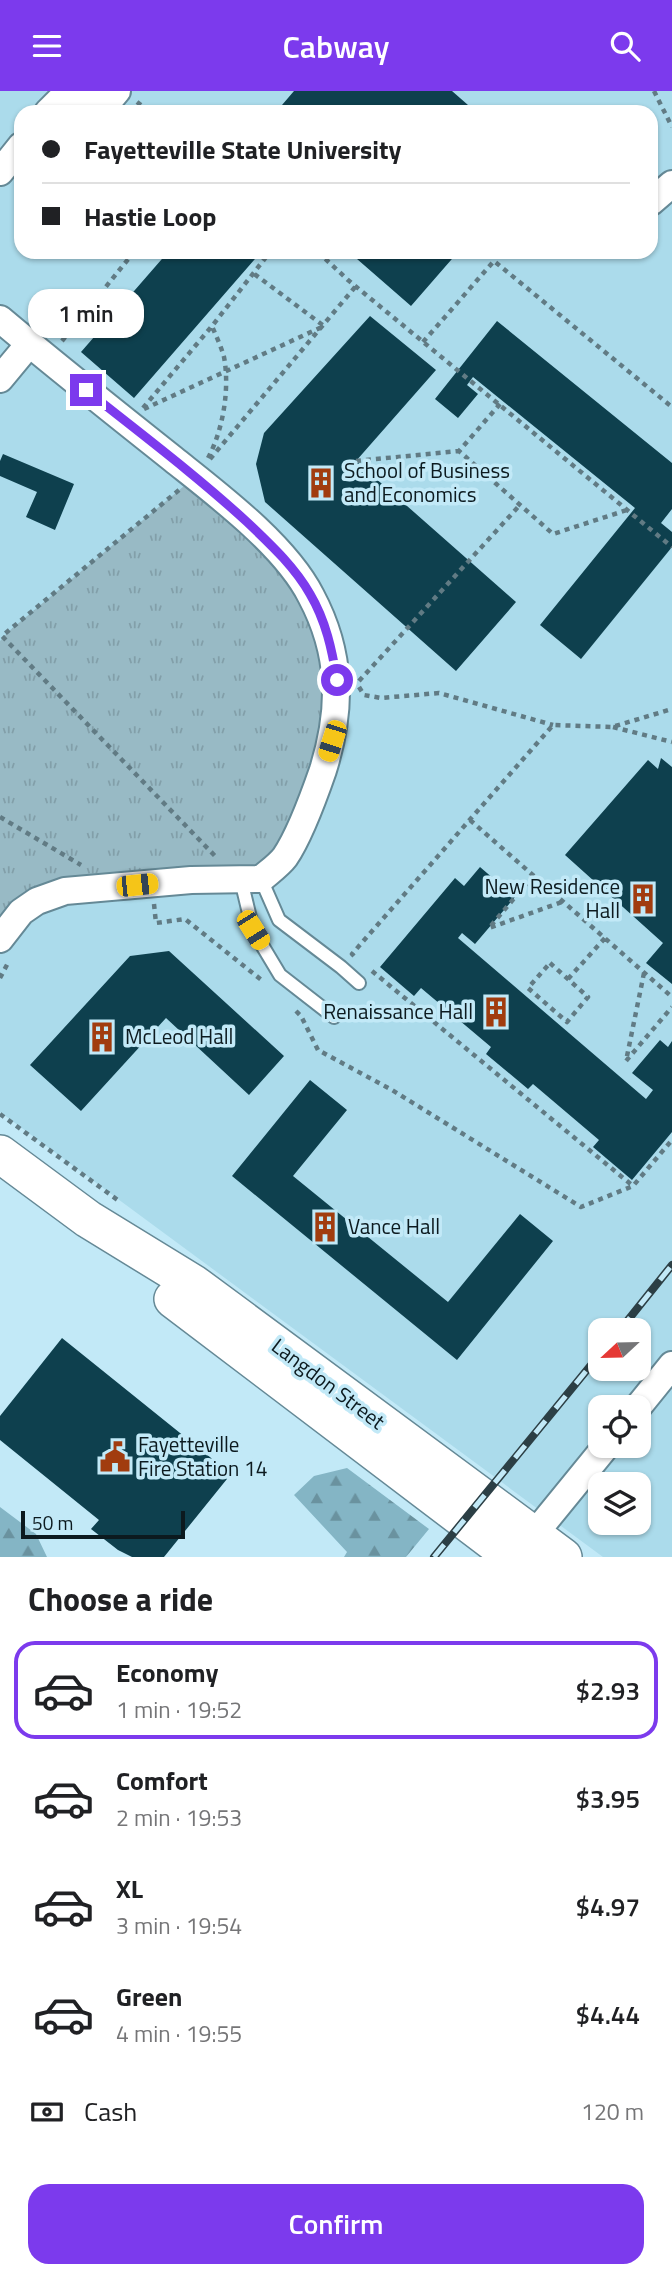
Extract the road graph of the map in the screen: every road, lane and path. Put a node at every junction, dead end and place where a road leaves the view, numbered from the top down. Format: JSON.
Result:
{"nodes":[{"id":1,"x":70,"y":91,"type":"edge"},
{"id":2,"x":654,"y":91,"type":"edge"},
{"id":3,"x":125,"y":95,"type":"edge"},
{"id":4,"x":55,"y":105,"type":"edge"},
{"id":5,"x":97,"y":105,"type":"edge"},
{"id":6,"x":109,"y":105,"type":"edge"},
{"id":7,"x":140,"y":105,"type":"edge"},
{"id":8,"x":672,"y":127,"type":"edge"},
{"id":9,"x":14,"y":155,"type":"edge"},
{"id":10,"x":0,"y":172,"type":"edge"},
{"id":11,"x":672,"y":184,"type":"edge"},
{"id":12,"x":658,"y":196,"type":"edge"},
{"id":13,"x":128,"y":259,"type":"edge"},
{"id":14,"x":264,"y":259,"type":"edge"},
{"id":15,"x":326,"y":259,"type":"edge"},
{"id":16,"x":253,"y":273,"type":"junction"},
{"id":17,"x":356,"y":286,"type":"junction"},
{"id":18,"x":0,"y":320,"type":"edge"},
{"id":19,"x":212,"y":326,"type":"junction"},
{"id":20,"x":324,"y":326,"type":"junction"},
{"id":21,"x":423,"y":342,"type":"junction"},
{"id":22,"x":59,"y":343,"type":"dead end"},
{"id":23,"x":29,"y":344,"type":"junction"},
{"id":24,"x":226,"y":370,"type":"junction"},
{"id":25,"x":0,"y":379,"type":"edge"},
{"id":26,"x":499,"y":404,"type":"junction"},
{"id":27,"x":672,"y":407,"type":"edge"},
{"id":28,"x":459,"y":451,"type":"junction"},
{"id":29,"x":356,"y":461,"type":"dead end"},
{"id":30,"x":195,"y":477,"type":"junction"},
{"id":31,"x":519,"y":506,"type":"junction"},
{"id":32,"x":627,"y":510,"type":"junction"},
{"id":33,"x":672,"y":547,"type":"edge"},
{"id":34,"x":1,"y":637,"type":"edge"},
{"id":35,"x":672,"y":709,"type":"edge"},
{"id":36,"x":553,"y":725,"type":"junction"},
{"id":37,"x":612,"y":727,"type":"junction"},
{"id":38,"x":672,"y":741,"type":"edge"},
{"id":39,"x":0,"y":817,"type":"edge"},
{"id":40,"x":470,"y":820,"type":"junction"},
{"id":41,"x":533,"y":876,"type":"junction"},
{"id":42,"x":241,"y":879,"type":"junction"},
{"id":43,"x":119,"y":887,"type":"junction"},
{"id":44,"x":563,"y":901,"type":"junction"},
{"id":45,"x":148,"y":904,"type":"dead end"},
{"id":46,"x":605,"y":938,"type":"junction"},
{"id":47,"x":7,"y":946,"type":"edge"},
{"id":48,"x":257,"y":965,"type":"dead end"},
{"id":49,"x":644,"y":973,"type":"junction"},
{"id":50,"x":0,"y":978,"type":"edge"},
{"id":51,"x":568,"y":979,"type":"junction"},
{"id":52,"x":359,"y":983,"type":"dead end"},
{"id":53,"x":672,"y":997,"type":"edge"},
{"id":54,"x":672,"y":1007,"type":"edge"},
{"id":55,"x":294,"y":1009,"type":"dead end"},
{"id":56,"x":334,"y":1017,"type":"dead end"},
{"id":57,"x":672,"y":1140,"type":"edge"},
{"id":58,"x":0,"y":1154,"type":"edge"},
{"id":59,"x":633,"y":1186,"type":"junction"},
{"id":60,"x":672,"y":1365,"type":"edge"},
{"id":61,"x":648,"y":1395,"type":"edge"},
{"id":62,"x":596,"y":1458,"type":"edge"},
{"id":63,"x":521,"y":1550,"type":"edge"},
{"id":64,"x":563,"y":1557,"type":"edge"}],
"edges":[{"from":1,"to":4,"type":"street"},
{"from":1,"to":5,"type":"street"},
{"from":2,"to":8,"type":"path"},
{"from":3,"to":6,"type":"street"},
{"from":3,"to":7,"type":"path"},
{"from":9,"to":10,"type":"street"},
{"from":11,"to":12,"type":"street"},
{"from":13,"to":22,"type":"path"},
{"from":14,"to":16,"type":"path"},
{"from":15,"to":17,"type":"path"},
{"from":16,"to":19,"type":"path"},
{"from":16,"to":20,"type":"path"},
{"from":17,"to":20,"type":"path"},
{"from":17,"to":21,"type":"path"},
{"from":18,"to":23,"type":"street"},
{"from":19,"to":24,"type":"path"},
{"from":19,"to":24,"type":"path"},
{"from":20,"to":24,"type":"path"},
{"from":20,"to":24,"type":"path"},
{"from":21,"to":26,"type":"path"},
{"from":21,"to":27,"type":"path"},
{"from":23,"to":25,"type":"street"},
{"from":23,"to":30,"type":"street"},
{"from":26,"to":28,"type":"path"},
{"from":26,"to":32,"type":"path"},
{"from":28,"to":29,"type":"path"},
{"from":28,"to":31,"type":"path"},
{"from":30,"to":34,"type":"path"},
{"from":30,"to":42,"type":"street"},
{"from":31,"to":32,"type":"path"},
{"from":31,"to":36,"type":"path"},
{"from":32,"to":33,"type":"path"},
{"from":34,"to":42,"type":"path"},
{"from":35,"to":37,"type":"path"},
{"from":36,"to":37,"type":"path"},
{"from":36,"to":40,"type":"path"},
{"from":37,"to":38,"type":"path"},
{"from":39,"to":43,"type":"path"},
{"from":40,"to":41,"type":"path"},
{"from":40,"to":59,"type":"path"},
{"from":41,"to":44,"type":"path"},
{"from":41,"to":44,"type":"path"},
{"from":42,"to":43,"type":"street"},
{"from":42,"to":52,"type":"lane"},
{"from":42,"to":56,"type":"lane"},
{"from":43,"to":47,"type":"street"},
{"from":44,"to":46,"type":"path"},
{"from":45,"to":48,"type":"path"},
{"from":46,"to":49,"type":"path"},
{"from":46,"to":51,"type":"path"},
{"from":47,"to":50,"type":"path"},
{"from":49,"to":53,"type":"path"},
{"from":49,"to":54,"type":"path"},
{"from":51,"to":51,"type":"path"},
{"from":55,"to":59,"type":"path"},
{"from":57,"to":59,"type":"path"},
{"from":58,"to":63,"type":"street","name":"Langdon Street"},
{"from":60,"to":61,"type":"street"},
{"from":62,"to":63,"type":"street"},
{"from":63,"to":64,"type":"street","name":"Langdon Street"}]}
